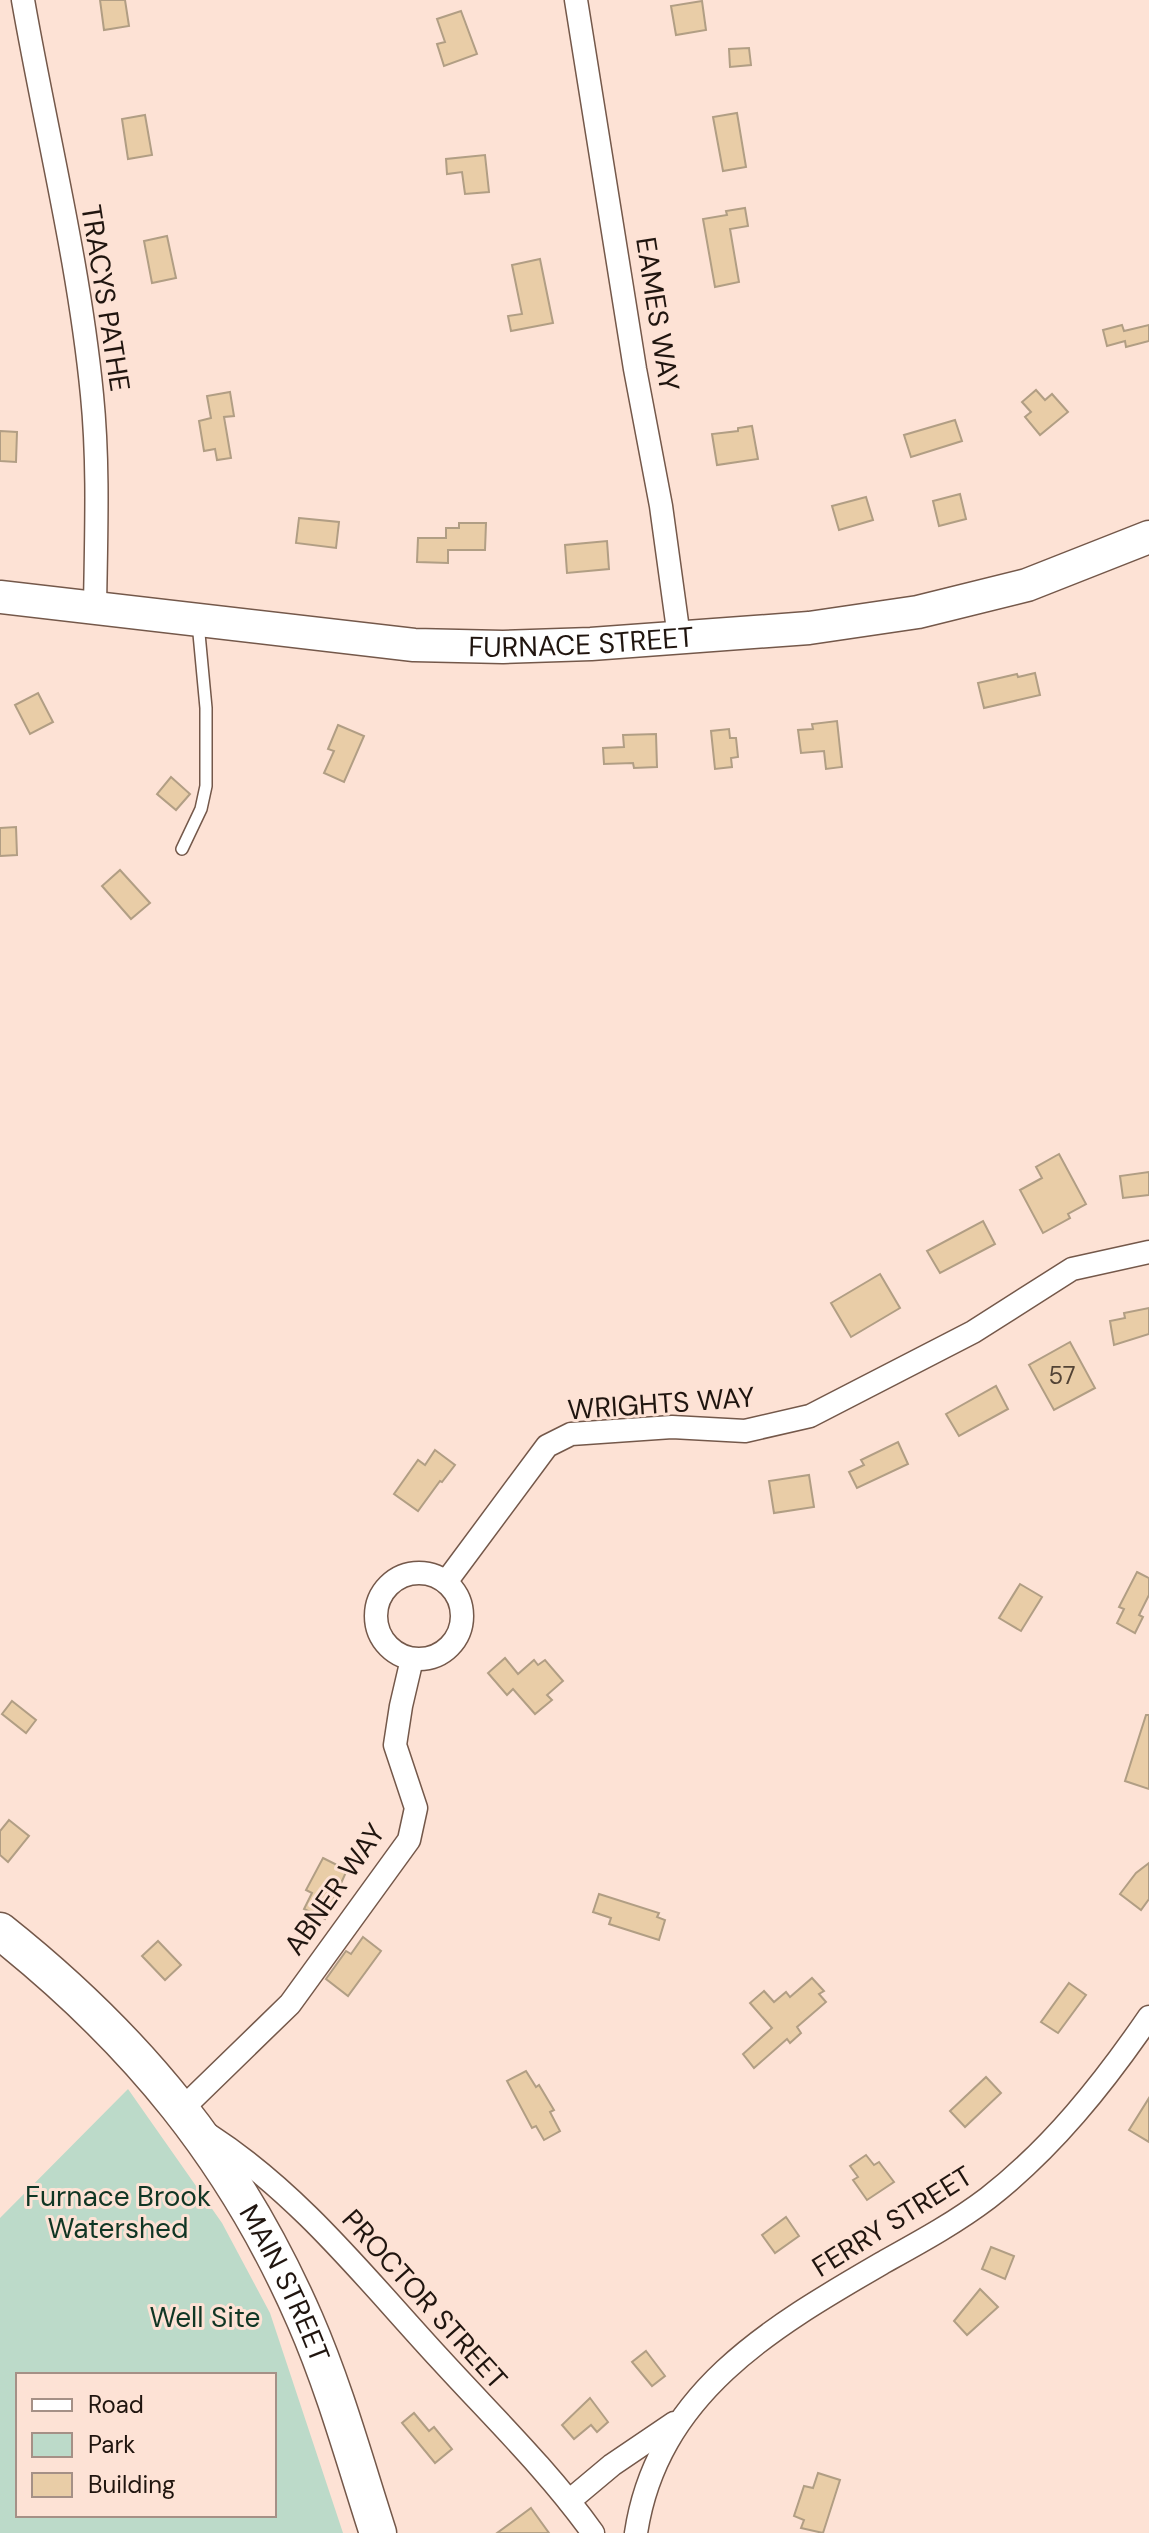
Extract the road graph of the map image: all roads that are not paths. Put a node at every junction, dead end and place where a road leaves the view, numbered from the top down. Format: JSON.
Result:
{"nodes":[{"id":1,"x":23,"y":0,"type":"edge"},
{"id":2,"x":576,"y":0,"type":"edge"},
{"id":3,"x":1149,"y":537,"type":"edge"},
{"id":4,"x":0,"y":597,"type":"edge"},
{"id":5,"x":95,"y":608,"type":"junction"},
{"id":6,"x":197,"y":619,"type":"junction"},
{"id":7,"x":679,"y":637,"type":"junction"},
{"id":8,"x":182,"y":849,"type":"dead end"},
{"id":9,"x":1149,"y":1252,"type":"edge"},
{"id":10,"x":446,"y":1582,"type":"junction"},
{"id":11,"x":412,"y":1659,"type":"junction"},
{"id":12,"x":0,"y":1931,"type":"edge"},
{"id":13,"x":1149,"y":2017,"type":"edge"},
{"id":14,"x":188,"y":2117,"type":"junction"},
{"id":15,"x":679,"y":2420,"type":"junction"},
{"id":16,"x":569,"y":2501,"type":"junction"},
{"id":17,"x":378,"y":2533,"type":"edge"},
{"id":18,"x":593,"y":2533,"type":"edge"},
{"id":19,"x":636,"y":2533,"type":"edge"}],
"edges":[{"from":1,"to":5,"type":"street","name":"TRACYS PATHE"},
{"from":2,"to":7,"type":"street","name":"EAMES WAY"},
{"from":3,"to":7,"type":"main road","name":"FURNACE STREET"},
{"from":4,"to":5,"type":"main road","name":"FURNACE STREET"},
{"from":5,"to":6,"type":"main road","name":"FURNACE STREET"},
{"from":6,"to":7,"type":"main road","name":"FURNACE STREET"},
{"from":6,"to":8,"type":"lane"},
{"from":9,"to":10,"type":"street","name":"WRIGHTS WAY"},
{"from":10,"to":11,"type":"street"},
{"from":10,"to":11,"type":"street"},
{"from":11,"to":14,"type":"street","name":"ABNER WAY"},
{"from":12,"to":14,"type":"main road","name":"MAIN STREET"},
{"from":13,"to":15,"type":"street","name":"FERRY STREET"},
{"from":14,"to":16,"type":"street","name":"PROCTOR STREET"},
{"from":14,"to":17,"type":"main road","name":"MAIN STREET"},
{"from":15,"to":16,"type":"street","name":"FERRY STREET"},
{"from":15,"to":19,"type":"street","name":"FERRY STREET"},
{"from":16,"to":18,"type":"street","name":"PROCTOR STREET"}]}
